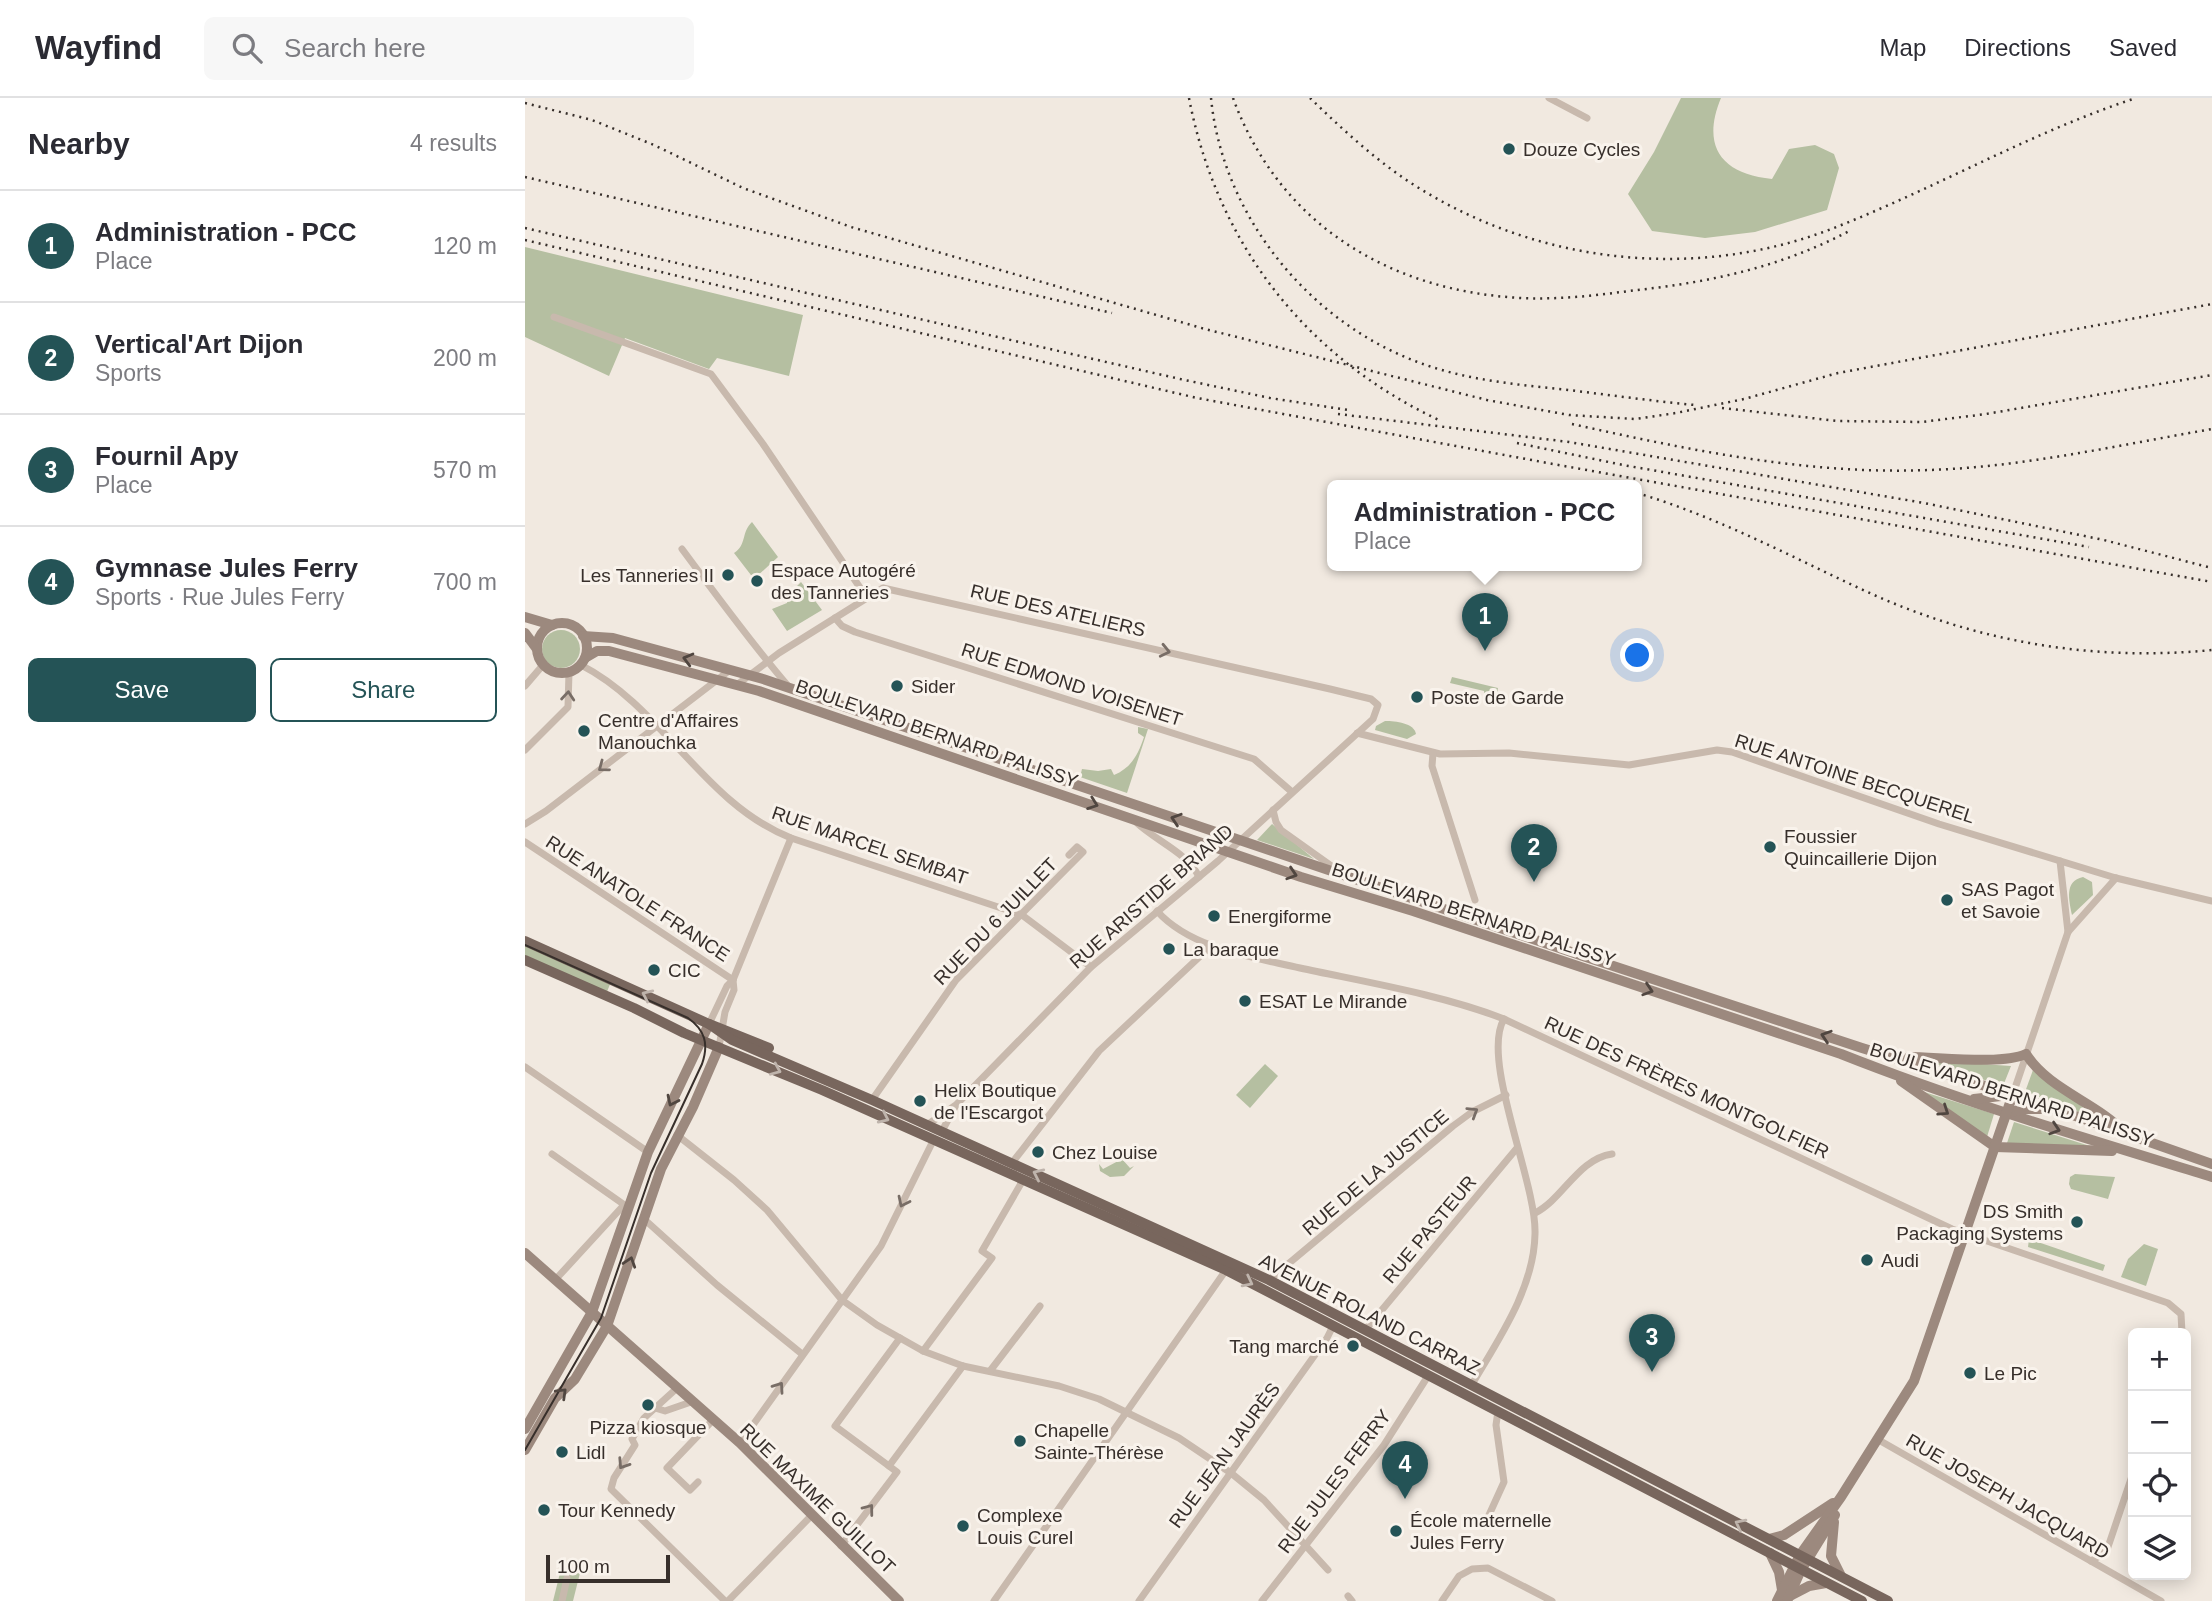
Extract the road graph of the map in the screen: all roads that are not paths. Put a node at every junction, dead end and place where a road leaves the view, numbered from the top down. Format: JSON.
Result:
{"nodes":[{"id":1,"x":1549,"y":98,"type":"edge"},
{"id":2,"x":1587,"y":118,"type":"dead end"},
{"id":3,"x":554,"y":317,"type":"dead end"},
{"id":4,"x":682,"y":549,"type":"dead end"},
{"id":5,"x":866,"y":598,"type":"junction"},
{"id":6,"x":525,"y":617,"type":"edge"},
{"id":7,"x":835,"y":618,"type":"junction"},
{"id":8,"x":552,"y":625,"type":"junction"},
{"id":9,"x":525,"y":633,"type":"edge"},
{"id":10,"x":583,"y":636,"type":"junction"},
{"id":11,"x":537,"y":649,"type":"junction"},
{"id":12,"x":583,"y":661,"type":"junction"},
{"id":13,"x":769,"y":661,"type":"junction"},
{"id":14,"x":543,"y":665,"type":"junction"},
{"id":15,"x":569,"y":672,"type":"junction"},
{"id":16,"x":750,"y":675,"type":"junction"},
{"id":17,"x":728,"y":676,"type":"junction"},
{"id":18,"x":738,"y":684,"type":"junction"},
{"id":19,"x":525,"y":686,"type":"edge"},
{"id":20,"x":790,"y":689,"type":"junction"},
{"id":21,"x":1373,"y":719,"type":"joint"},
{"id":22,"x":658,"y":726,"type":"junction"},
{"id":23,"x":1357,"y":733,"type":"junction"},
{"id":24,"x":525,"y":750,"type":"edge"},
{"id":25,"x":1433,"y":753,"type":"junction"},
{"id":26,"x":1292,"y":792,"type":"junction"},
{"id":27,"x":1273,"y":810,"type":"junction"},
{"id":28,"x":1133,"y":819,"type":"junction"},
{"id":29,"x":525,"y":824,"type":"edge"},
{"id":30,"x":791,"y":838,"type":"junction"},
{"id":31,"x":1241,"y":839,"type":"junction"},
{"id":32,"x":525,"y":843,"type":"edge"},
{"id":33,"x":1227,"y":852,"type":"junction"},
{"id":34,"x":1069,"y":855,"type":"dead end"},
{"id":35,"x":2060,"y":861,"type":"junction"},
{"id":36,"x":1346,"y":876,"type":"junction"},
{"id":37,"x":1199,"y":877,"type":"junction"},
{"id":38,"x":2116,"y":878,"type":"junction"},
{"id":39,"x":1475,"y":900,"type":"dead end"},
{"id":40,"x":2212,"y":901,"type":"edge"},
{"id":41,"x":1157,"y":912,"type":"junction"},
{"id":42,"x":1022,"y":915,"type":"junction"},
{"id":43,"x":2068,"y":932,"type":"junction"},
{"id":44,"x":525,"y":941,"type":"edge"},
{"id":45,"x":1211,"y":946,"type":"junction"},
{"id":46,"x":525,"y":960,"type":"edge"},
{"id":47,"x":1091,"y":967,"type":"junction"},
{"id":48,"x":733,"y":980,"type":"junction"},
{"id":49,"x":1504,"y":1019,"type":"junction"},
{"id":50,"x":709,"y":1024,"type":"junction"},
{"id":51,"x":722,"y":1030,"type":"junction"},
{"id":52,"x":702,"y":1040,"type":"junction"},
{"id":53,"x":725,"y":1049,"type":"junction"},
{"id":54,"x":2026,"y":1054,"type":"junction"},
{"id":55,"x":1893,"y":1057,"type":"junction"},
{"id":56,"x":525,"y":1067,"type":"edge"},
{"id":57,"x":1893,"y":1075,"type":"junction"},
{"id":58,"x":824,"y":1084,"type":"junction"},
{"id":59,"x":2013,"y":1094,"type":"junction"},
{"id":60,"x":1506,"y":1095,"type":"junction"},
{"id":61,"x":1968,"y":1099,"type":"junction"},
{"id":62,"x":872,"y":1100,"type":"junction"},
{"id":63,"x":956,"y":1105,"type":"junction"},
{"id":64,"x":2055,"y":1109,"type":"junction"},
{"id":65,"x":2006,"y":1113,"type":"junction"},
{"id":66,"x":927,"y":1125,"type":"junction"},
{"id":67,"x":913,"y":1131,"type":"junction"},
{"id":68,"x":942,"y":1131,"type":"junction"},
{"id":69,"x":677,"y":1135,"type":"junction"},
{"id":70,"x":2126,"y":1136,"type":"junction"},
{"id":71,"x":933,"y":1141,"type":"junction"},
{"id":72,"x":1995,"y":1147,"type":"junction"},
{"id":73,"x":1517,"y":1149,"type":"junction"},
{"id":74,"x":648,"y":1152,"type":"junction"},
{"id":75,"x":2129,"y":1153,"type":"junction"},
{"id":76,"x":552,"y":1154,"type":"dead end"},
{"id":77,"x":1612,"y":1154,"type":"dead end"},
{"id":78,"x":1012,"y":1163,"type":"junction"},
{"id":79,"x":2212,"y":1164,"type":"edge"},
{"id":80,"x":2212,"y":1177,"type":"edge"},
{"id":81,"x":1023,"y":1180,"type":"junction"},
{"id":82,"x":626,"y":1206,"type":"junction"},
{"id":83,"x":1535,"y":1213,"type":"junction"},
{"id":84,"x":643,"y":1219,"type":"junction"},
{"id":85,"x":1964,"y":1234,"type":"junction"},
{"id":86,"x":525,"y":1253,"type":"edge"},
{"id":87,"x":1226,"y":1270,"type":"junction"},
{"id":88,"x":555,"y":1279,"type":"junction"},
{"id":89,"x":1269,"y":1280,"type":"junction"},
{"id":90,"x":842,"y":1300,"type":"junction"},
{"id":91,"x":1040,"y":1306,"type":"dead end"},
{"id":92,"x":592,"y":1312,"type":"junction"},
{"id":93,"x":607,"y":1326,"type":"junction"},
{"id":94,"x":1333,"y":1326,"type":"junction"},
{"id":95,"x":2182,"y":1328,"type":"edge"},
{"id":96,"x":1366,"y":1329,"type":"junction"},
{"id":97,"x":899,"y":1338,"type":"junction"},
{"id":98,"x":923,"y":1351,"type":"junction"},
{"id":99,"x":802,"y":1354,"type":"junction"},
{"id":100,"x":963,"y":1366,"type":"junction"},
{"id":101,"x":990,"y":1371,"type":"junction"},
{"id":102,"x":1428,"y":1376,"type":"junction"},
{"id":103,"x":1471,"y":1386,"type":"junction"},
{"id":104,"x":676,"y":1389,"type":"junction"},
{"id":105,"x":691,"y":1402,"type":"junction"},
{"id":106,"x":655,"y":1408,"type":"junction"},
{"id":107,"x":1125,"y":1411,"type":"junction"},
{"id":108,"x":1498,"y":1411,"type":"junction"},
{"id":109,"x":712,"y":1421,"type":"junction"},
{"id":110,"x":525,"y":1429,"type":"edge"},
{"id":111,"x":1877,"y":1439,"type":"junction"},
{"id":112,"x":740,"y":1443,"type":"junction"},
{"id":113,"x":525,"y":1450,"type":"edge"},
{"id":114,"x":889,"y":1466,"type":"junction"},
{"id":115,"x":1231,"y":1473,"type":"junction"},
{"id":116,"x":698,"y":1482,"type":"dead end"},
{"id":117,"x":2128,"y":1488,"type":"edge"},
{"id":118,"x":1841,"y":1497,"type":"junction"},
{"id":119,"x":812,"y":1515,"type":"junction"},
{"id":120,"x":1836,"y":1515,"type":"junction"},
{"id":121,"x":1484,"y":1526,"type":"dead end"},
{"id":122,"x":1769,"y":1539,"type":"junction"},
{"id":123,"x":841,"y":1546,"type":"junction"},
{"id":124,"x":1307,"y":1546,"type":"junction"},
{"id":125,"x":1770,"y":1553,"type":"junction"},
{"id":126,"x":1804,"y":1557,"type":"junction"},
{"id":127,"x":2091,"y":1561,"type":"junction"},
{"id":128,"x":1798,"y":1568,"type":"junction"},
{"id":129,"x":1328,"y":1570,"type":"dead end"},
{"id":130,"x":1842,"y":1576,"type":"junction"},
{"id":131,"x":567,"y":1578,"type":"dead end"},
{"id":132,"x":1826,"y":1583,"type":"junction"},
{"id":133,"x":1784,"y":1597,"type":"edge"},
{"id":134,"x":562,"y":1601,"type":"edge"},
{"id":135,"x":727,"y":1601,"type":"edge"},
{"id":136,"x":899,"y":1601,"type":"edge"},
{"id":137,"x":994,"y":1601,"type":"edge"},
{"id":138,"x":1139,"y":1601,"type":"edge"},
{"id":139,"x":1262,"y":1601,"type":"edge"},
{"id":140,"x":1442,"y":1601,"type":"edge"},
{"id":141,"x":1552,"y":1601,"type":"edge"},
{"id":142,"x":1862,"y":1601,"type":"edge"},
{"id":143,"x":1888,"y":1601,"type":"edge"},
{"id":144,"x":2161,"y":1601,"type":"edge"}],
"edges":[{"from":1,"to":2,"type":"street"},
{"from":3,"to":5,"type":"street"},
{"from":4,"to":13,"type":"street"},
{"from":5,"to":7,"type":"street","name":"RUE DES ATELIERS"},
{"from":5,"to":21,"type":"street","name":"RUE DES ATELIERS","one_way":true},
{"from":6,"to":8,"type":"main road"},
{"from":7,"to":13,"type":"street","name":"RUE DES ATELIERS"},
{"from":7,"to":26,"type":"street","name":"RUE EDMOND VOISENET"},
{"from":8,"to":10,"type":"main road"},
{"from":8,"to":11,"type":"main road"},
{"from":9,"to":11,"type":"main road"},
{"from":10,"to":12,"type":"main road"},
{"from":17,"to":10,"type":"main road","one_way":true},
{"from":11,"to":14,"type":"main road"},
{"from":12,"to":15,"type":"main road"},
{"from":12,"to":17,"type":"main road"},
{"from":12,"to":22,"type":"street","name":"RUE MARCEL SEMBAT"},
{"from":13,"to":16,"type":"street","name":"RUE DES ATELIERS"},
{"from":13,"to":20,"type":"street"},
{"from":14,"to":15,"type":"main road"},
{"from":14,"to":19,"type":"street"},
{"from":24,"to":15,"type":"street","one_way":true},
{"from":16,"to":17,"type":"main road","name":"BOULEVARD BERNARD PALISSY"},
{"from":16,"to":18,"type":"street","name":"RUE DES ATELIERS"},
{"from":16,"to":20,"type":"main road","name":"BOULEVARD BERNARD PALISSY"},
{"from":17,"to":18,"type":"main road","name":"BOULEVARD BERNARD PALISSY"},
{"from":17,"to":22,"type":"street"},
{"from":18,"to":28,"type":"main road","name":"BOULEVARD BERNARD PALISSY","one_way":true},
{"from":31,"to":20,"type":"main road","name":"BOULEVARD BERNARD PALISSY","one_way":true},
{"from":21,"to":23,"type":"street","name":"RUE ARISTIDE BRIAND"},
{"from":22,"to":29,"type":"street","one_way":true},
{"from":22,"to":30,"type":"street","name":"RUE MARCEL SEMBAT"},
{"from":23,"to":25,"type":"street","name":"RUE ANTOINE BECQUEREL"},
{"from":23,"to":26,"type":"street","name":"RUE ARISTIDE BRIAND"},
{"from":25,"to":35,"type":"street","name":"RUE ANTOINE BECQUEREL"},
{"from":25,"to":39,"type":"street"},
{"from":26,"to":27,"type":"street","name":"RUE ARISTIDE BRIAND"},
{"from":27,"to":31,"type":"street","name":"RUE ARISTIDE BRIAND"},
{"from":27,"to":36,"type":"street","name":"BOULEVARD BERNARD PALISSY"},
{"from":28,"to":33,"type":"main road","name":"BOULEVARD BERNARD PALISSY"},
{"from":28,"to":37,"type":"street"},
{"from":30,"to":42,"type":"street","name":"RUE MARCEL SEMBAT"},
{"from":30,"to":48,"type":"street"},
{"from":31,"to":33,"type":"street","name":"RUE ARISTIDE BRIAND"},
{"from":31,"to":36,"type":"main road","name":"BOULEVARD BERNARD PALISSY"},
{"from":32,"to":48,"type":"street","name":"RUE ANATOLE FRANCE"},
{"from":33,"to":37,"type":"street","name":"RUE ARISTIDE BRIAND"},
{"from":33,"to":57,"type":"main road","name":"BOULEVARD BERNARD PALISSY","one_way":true},
{"from":34,"to":42,"type":"street","name":"RUE DU 6 JUILLET"},
{"from":35,"to":38,"type":"street","name":"RUE ANTOINE BECQUEREL"},
{"from":35,"to":43,"type":"street"},
{"from":55,"to":36,"type":"main road","name":"BOULEVARD BERNARD PALISSY","one_way":true},
{"from":37,"to":41,"type":"street","name":"RUE ARISTIDE BRIAND"},
{"from":38,"to":40,"type":"street","name":"RUE ANTOINE BECQUEREL"},
{"from":38,"to":43,"type":"street"},
{"from":41,"to":45,"type":"street","name":"RUE DES FRÈRES MONTGOLFIER"},
{"from":41,"to":47,"type":"street","name":"RUE ARISTIDE BRIAND"},
{"from":42,"to":47,"type":"street","name":"RUE MARCEL SEMBAT"},
{"from":42,"to":62,"type":"street","name":"RUE DU 6 JUILLET"},
{"from":43,"to":54,"type":"street"},
{"from":50,"to":44,"type":"main road","one_way":true},
{"from":45,"to":49,"type":"street","name":"RUE DES FRÈRES MONTGOLFIER"},
{"from":45,"to":78,"type":"street"},
{"from":46,"to":52,"type":"main road"},
{"from":47,"to":63,"type":"street","name":"RUE ARISTIDE BRIAND"},
{"from":48,"to":50,"type":"street"},
{"from":48,"to":51,"type":"street"},
{"from":49,"to":60,"type":"street"},
{"from":49,"to":85,"type":"street","name":"RUE DES FRÈRES MONTGOLFIER"},
{"from":50,"to":51,"type":"main road"},
{"from":50,"to":52,"type":"main road"},
{"from":51,"to":53,"type":"street"},
{"from":51,"to":58,"type":"main road"},
{"from":52,"to":53,"type":"main road"},
{"from":52,"to":74,"type":"main road","one_way":true},
{"from":53,"to":58,"type":"main road","one_way":true},
{"from":53,"to":69,"type":"main road"},
{"from":54,"to":55,"type":"main road"},
{"from":54,"to":59,"type":"street"},
{"from":54,"to":70,"type":"main road"},
{"from":55,"to":59,"type":"main road","name":"BOULEVARD BERNARD PALISSY"},
{"from":56,"to":74,"type":"street"},
{"from":57,"to":61,"type":"main road","name":"BOULEVARD BERNARD PALISSY"},
{"from":57,"to":72,"type":"main road","one_way":true},
{"from":58,"to":62,"type":"main road","name":"AVENUE ROLAND CARRAZ"},
{"from":58,"to":67,"type":"main road","name":"AVENUE ROLAND CARRAZ","one_way":true},
{"from":59,"to":61,"type":"main road"},
{"from":59,"to":64,"type":"main road","name":"BOULEVARD BERNARD PALISSY"},
{"from":59,"to":65,"type":"main road"},
{"from":60,"to":73,"type":"street"},
{"from":89,"to":60,"type":"street","name":"RUE DE LA JUSTICE","one_way":true},
{"from":61,"to":65,"type":"main road","name":"BOULEVARD BERNARD PALISSY"},
{"from":62,"to":66,"type":"main road","name":"AVENUE ROLAND CARRAZ"},
{"from":63,"to":66,"type":"street","name":"RUE ARISTIDE BRIAND"},
{"from":63,"to":68,"type":"street","name":"RUE ARISTIDE BRIAND"},
{"from":64,"to":65,"type":"main road"},
{"from":64,"to":70,"type":"main road","name":"BOULEVARD BERNARD PALISSY"},
{"from":65,"to":72,"type":"main road"},
{"from":65,"to":75,"type":"main road","name":"BOULEVARD BERNARD PALISSY","one_way":true},
{"from":66,"to":68,"type":"main road","name":"AVENUE ROLAND CARRAZ"},
{"from":67,"to":68,"type":"main road"},
{"from":67,"to":71,"type":"main road","name":"AVENUE ROLAND CARRAZ"},
{"from":68,"to":78,"type":"main road","name":"AVENUE ROLAND CARRAZ"},
{"from":69,"to":84,"type":"main road"},
{"from":69,"to":90,"type":"street"},
{"from":70,"to":79,"type":"main road","name":"BOULEVARD BERNARD PALISSY"},
{"from":71,"to":81,"type":"main road","name":"AVENUE ROLAND CARRAZ"},
{"from":71,"to":90,"type":"street","one_way":true},
{"from":72,"to":75,"type":"main road"},
{"from":72,"to":85,"type":"main road"},
{"from":73,"to":83,"type":"street"},
{"from":73,"to":96,"type":"street","name":"RUE PASTEUR"},
{"from":74,"to":82,"type":"main road"},
{"from":75,"to":80,"type":"main road","name":"BOULEVARD BERNARD PALISSY"},
{"from":76,"to":82,"type":"street"},
{"from":77,"to":83,"type":"street"},
{"from":89,"to":78,"type":"main road","name":"AVENUE ROLAND CARRAZ","one_way":true},
{"from":81,"to":87,"type":"main road","name":"AVENUE ROLAND CARRAZ"},
{"from":81,"to":98,"type":"street"},
{"from":82,"to":88,"type":"street"},
{"from":82,"to":92,"type":"main road"},
{"from":83,"to":103,"type":"street"},
{"from":93,"to":84,"type":"main road","one_way":true},
{"from":84,"to":99,"type":"street"},
{"from":85,"to":95,"type":"street","name":"RUE DES FRÈRES MONTGOLFIER"},
{"from":85,"to":111,"type":"main road"},
{"from":86,"to":88,"type":"main road","name":"RUE MAXIME GUILLOT"},
{"from":87,"to":94,"type":"main road","name":"AVENUE ROLAND CARRAZ","one_way":true},
{"from":87,"to":107,"type":"street"},
{"from":88,"to":92,"type":"main road","name":"RUE MAXIME GUILLOT"},
{"from":89,"to":96,"type":"main road","name":"AVENUE ROLAND CARRAZ"},
{"from":90,"to":97,"type":"street"},
{"from":90,"to":99,"type":"street"},
{"from":91,"to":101,"type":"street"},
{"from":92,"to":93,"type":"main road","name":"RUE MAXIME GUILLOT"},
{"from":92,"to":110,"type":"main road"},
{"from":93,"to":104,"type":"main road","name":"RUE MAXIME GUILLOT"},
{"from":113,"to":93,"type":"main road","one_way":true},
{"from":94,"to":96,"type":"main road"},
{"from":94,"to":102,"type":"main road","name":"AVENUE ROLAND CARRAZ"},
{"from":94,"to":115,"type":"street","name":"RUE JEAN JAURÈS"},
{"from":96,"to":103,"type":"main road","name":"AVENUE ROLAND CARRAZ"},
{"from":97,"to":98,"type":"street"},
{"from":97,"to":114,"type":"street"},
{"from":98,"to":100,"type":"street"},
{"from":112,"to":99,"type":"street","one_way":true},
{"from":100,"to":101,"type":"street"},
{"from":100,"to":114,"type":"street"},
{"from":101,"to":107,"type":"street"},
{"from":102,"to":108,"type":"main road","name":"AVENUE ROLAND CARRAZ"},
{"from":102,"to":124,"type":"street","name":"RUE JULES FERRY"},
{"from":122,"to":103,"type":"main road","name":"AVENUE ROLAND CARRAZ","one_way":true},
{"from":104,"to":105,"type":"main road","name":"RUE MAXIME GUILLOT"},
{"from":104,"to":106,"type":"street"},
{"from":105,"to":106,"type":"street"},
{"from":105,"to":109,"type":"main road","name":"RUE MAXIME GUILLOT"},
{"from":106,"to":135,"type":"street","one_way":true},
{"from":107,"to":115,"type":"street"},
{"from":107,"to":137,"type":"street"},
{"from":108,"to":121,"type":"street"},
{"from":108,"to":125,"type":"main road","name":"AVENUE ROLAND CARRAZ"},
{"from":109,"to":112,"type":"main road","name":"RUE MAXIME GUILLOT"},
{"from":109,"to":116,"type":"street","name":"RUE MAXIME GUILLOT"},
{"from":111,"to":118,"type":"main road"},
{"from":111,"to":127,"type":"street","name":"RUE JOSEPH JACQUARD"},
{"from":112,"to":119,"type":"main road","name":"RUE MAXIME GUILLOT"},
{"from":123,"to":114,"type":"street","one_way":true},
{"from":115,"to":124,"type":"street"},
{"from":115,"to":138,"type":"street","name":"RUE JEAN JAURÈS"},
{"from":117,"to":127,"type":"street"},
{"from":118,"to":120,"type":"main road"},
{"from":118,"to":122,"type":"main road"},
{"from":118,"to":126,"type":"main road"},
{"from":119,"to":123,"type":"main road","name":"RUE MAXIME GUILLOT"},
{"from":119,"to":135,"type":"street"},
{"from":120,"to":126,"type":"main road"},
{"from":120,"to":130,"type":"main road"},
{"from":122,"to":126,"type":"main road","name":"AVENUE ROLAND CARRAZ"},
{"from":123,"to":136,"type":"main road","name":"RUE MAXIME GUILLOT"},
{"from":124,"to":129,"type":"street"},
{"from":124,"to":139,"type":"street","name":"RUE JULES FERRY"},
{"from":125,"to":128,"type":"main road","name":"AVENUE ROLAND CARRAZ"},
{"from":125,"to":133,"type":"main road"},
{"from":126,"to":128,"type":"main road"},
{"from":126,"to":130,"type":"main road","name":"AVENUE ROLAND CARRAZ"},
{"from":127,"to":144,"type":"street","name":"RUE JOSEPH JACQUARD"},
{"from":128,"to":132,"type":"main road","name":"AVENUE ROLAND CARRAZ"},
{"from":128,"to":133,"type":"main road"},
{"from":130,"to":143,"type":"main road","name":"AVENUE ROLAND CARRAZ"},
{"from":131,"to":134,"type":"street"},
{"from":132,"to":133,"type":"main road"},
{"from":132,"to":142,"type":"main road","name":"AVENUE ROLAND CARRAZ"},
{"from":140,"to":141,"type":"street"}]}
